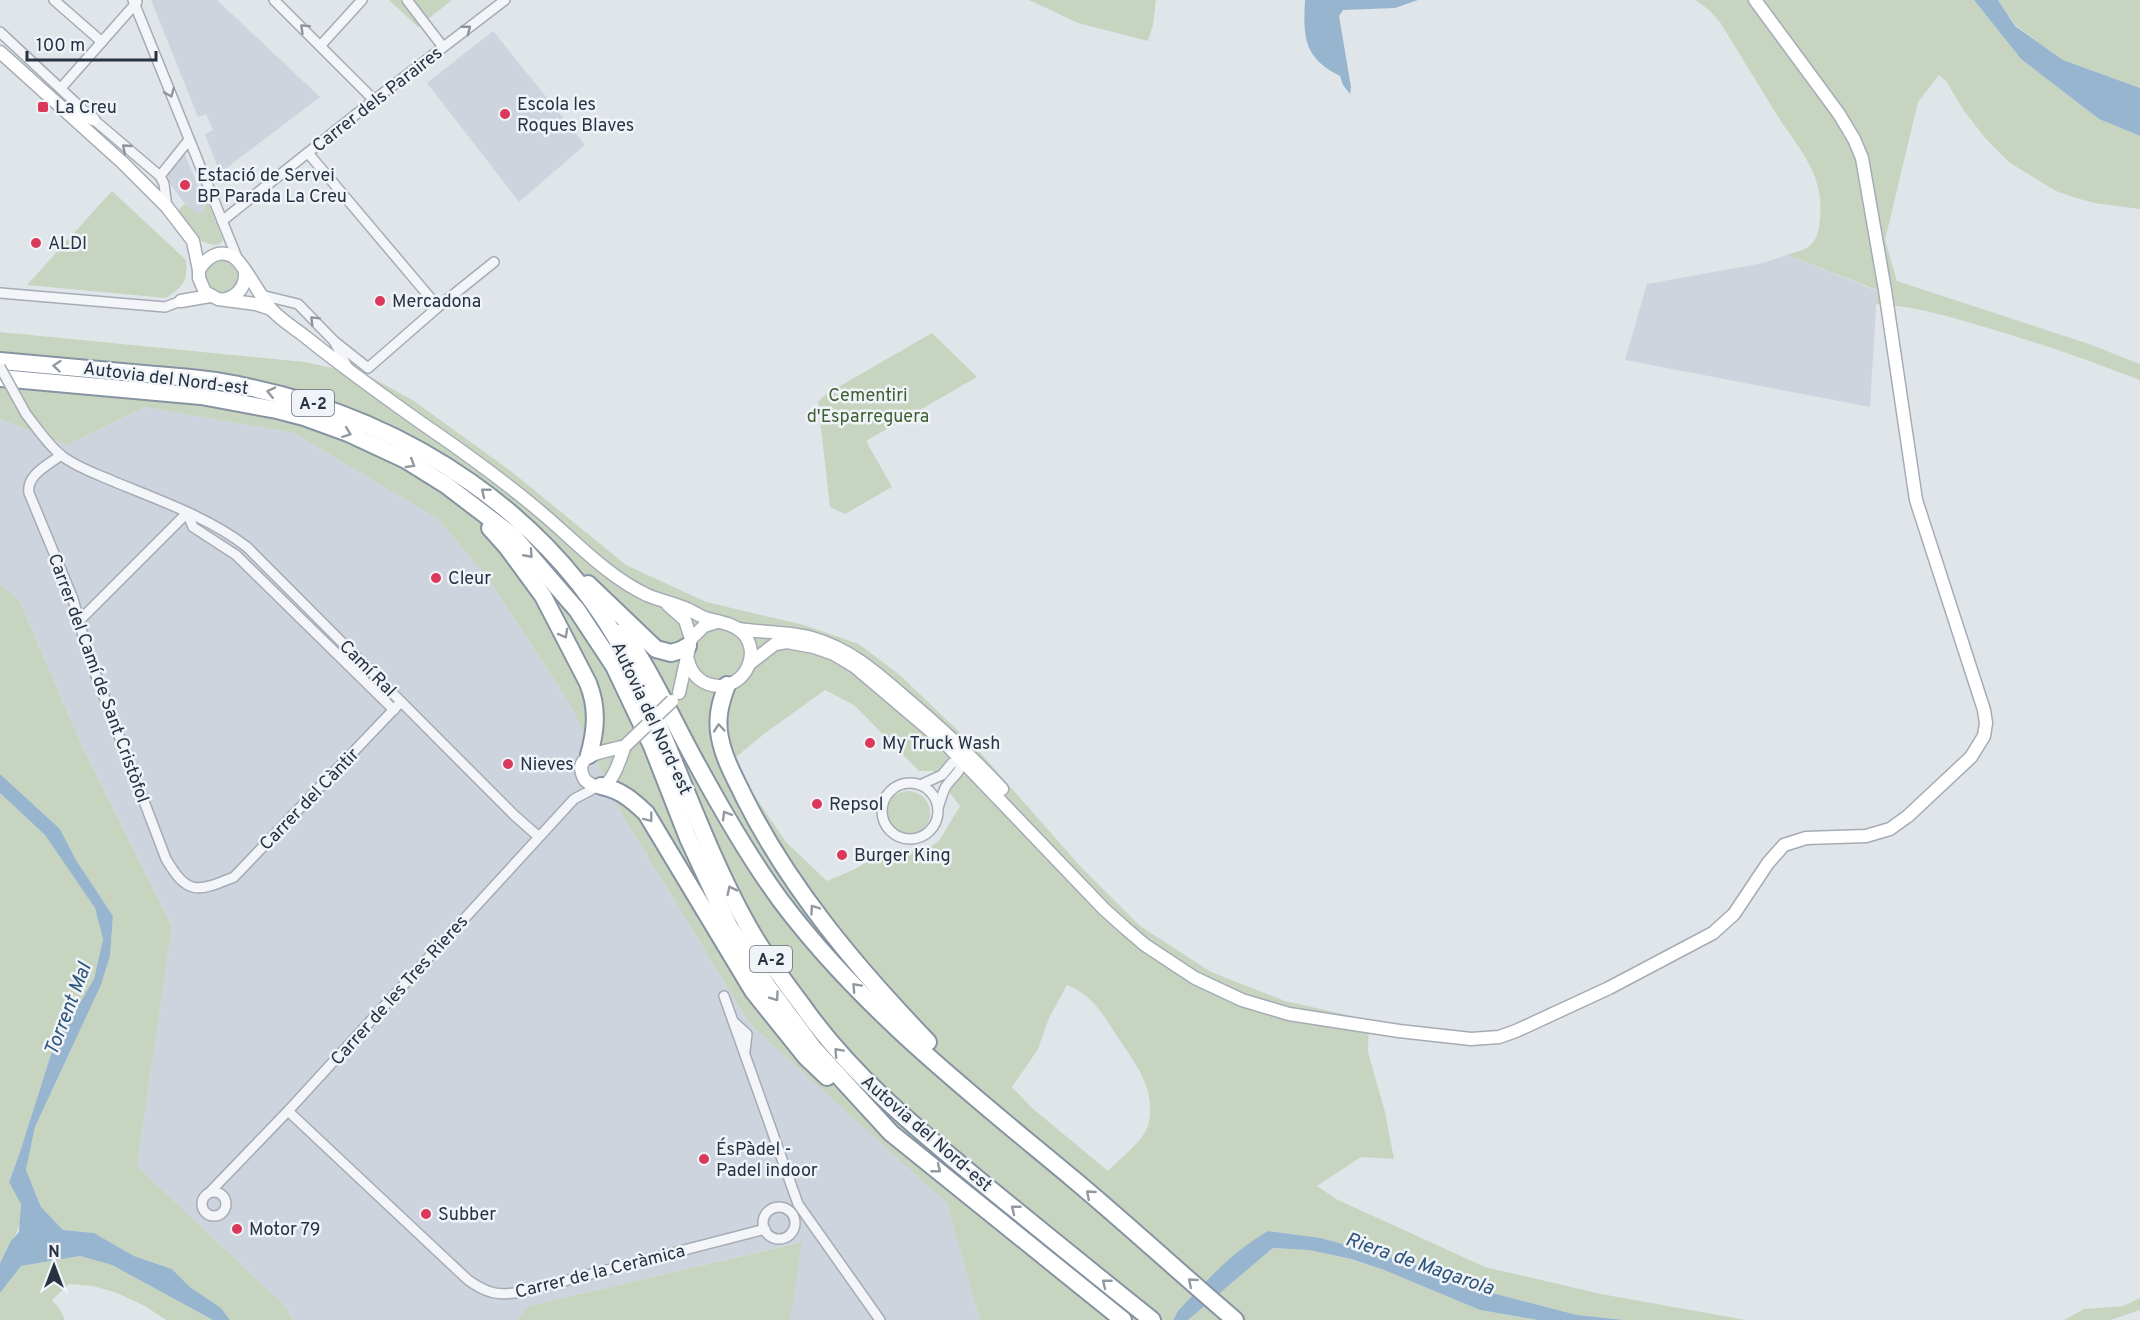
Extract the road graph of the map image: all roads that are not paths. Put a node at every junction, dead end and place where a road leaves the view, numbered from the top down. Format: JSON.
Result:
{"nodes":[{"id":1,"x":54,"y":0,"type":"edge"},
{"id":2,"x":274,"y":0,"type":"edge"},
{"id":3,"x":362,"y":0,"type":"edge"},
{"id":4,"x":407,"y":0,"type":"edge"},
{"id":5,"x":505,"y":0,"type":"edge"},
{"id":6,"x":1755,"y":0,"type":"edge"},
{"id":7,"x":135,"y":1,"type":"edge"},
{"id":8,"x":0,"y":32,"type":"edge"},
{"id":9,"x":102,"y":42,"type":"junction"},
{"id":10,"x":321,"y":45,"type":"junction"},
{"id":11,"x":443,"y":47,"type":"junction"},
{"id":12,"x":0,"y":52,"type":"edge"},
{"id":13,"x":61,"y":88,"type":"junction"},
{"id":14,"x":374,"y":100,"type":"junction"},
{"id":15,"x":60,"y":107,"type":"junction"},
{"id":16,"x":93,"y":119,"type":"junction"},
{"id":17,"x":188,"y":141,"type":"junction"},
{"id":18,"x":308,"y":153,"type":"junction"},
{"id":19,"x":159,"y":176,"type":"junction"},
{"id":20,"x":167,"y":207,"type":"junction"},
{"id":21,"x":222,"y":221,"type":"junction"},
{"id":22,"x":193,"y":241,"type":"junction"},
{"id":23,"x":219,"y":254,"type":"junction"},
{"id":24,"x":494,"y":262,"type":"dead end"},
{"id":25,"x":241,"y":265,"type":"junction"},
{"id":26,"x":199,"y":274,"type":"junction"},
{"id":27,"x":0,"y":293,"type":"edge"},
{"id":28,"x":261,"y":295,"type":"junction"},
{"id":29,"x":210,"y":296,"type":"junction"},
{"id":30,"x":226,"y":299,"type":"junction"},
{"id":31,"x":181,"y":302,"type":"junction"},
{"id":32,"x":438,"y":307,"type":"junction"},
{"id":33,"x":271,"y":309,"type":"junction"},
{"id":34,"x":334,"y":341,"type":"junction"},
{"id":35,"x":0,"y":361,"type":"edge"},
{"id":36,"x":0,"y":367,"type":"edge"},
{"id":37,"x":350,"y":373,"type":"junction"},
{"id":38,"x":0,"y":378,"type":"edge"},
{"id":39,"x":61,"y":455,"type":"junction"},
{"id":40,"x":187,"y":513,"type":"junction"},
{"id":41,"x":485,"y":516,"type":"junction"},
{"id":42,"x":573,"y":575,"type":"junction"},
{"id":43,"x":588,"y":594,"type":"junction"},
{"id":44,"x":665,"y":602,"type":"junction"},
{"id":45,"x":80,"y":620,"type":"junction"},
{"id":46,"x":720,"y":622,"type":"junction"},
{"id":47,"x":739,"y":629,"type":"junction"},
{"id":48,"x":689,"y":648,"type":"junction"},
{"id":49,"x":749,"y":663,"type":"junction"},
{"id":50,"x":708,"y":684,"type":"junction"},
{"id":51,"x":727,"y":685,"type":"junction"},
{"id":52,"x":675,"y":697,"type":"junction"},
{"id":53,"x":401,"y":702,"type":"junction"},
{"id":54,"x":394,"y":710,"type":"junction"},
{"id":55,"x":948,"y":739,"type":"junction"},
{"id":56,"x":625,"y":746,"type":"junction"},
{"id":57,"x":595,"y":754,"type":"junction"},
{"id":58,"x":962,"y":760,"type":"junction"},
{"id":59,"x":948,"y":765,"type":"junction"},
{"id":60,"x":615,"y":771,"type":"junction"},
{"id":61,"x":582,"y":775,"type":"junction"},
{"id":62,"x":957,"y":775,"type":"junction"},
{"id":63,"x":983,"y":775,"type":"junction"},
{"id":64,"x":920,"y":785,"type":"junction"},
{"id":65,"x":600,"y":786,"type":"junction"},
{"id":66,"x":574,"y":799,"type":"junction"},
{"id":67,"x":938,"y":808,"type":"junction"},
{"id":68,"x":539,"y":837,"type":"junction"},
{"id":69,"x":210,"y":887,"type":"joint"},
{"id":70,"x":724,"y":996,"type":"dead end"},
{"id":71,"x":288,"y":1111,"type":"junction"},
{"id":72,"x":891,"y":1133,"type":"junction"},
{"id":73,"x":1072,"y":1178,"type":"junction"},
{"id":74,"x":222,"y":1180,"type":"junction"},
{"id":75,"x":208,"y":1193,"type":"junction"},
{"id":76,"x":222,"y":1195,"type":"junction"},
{"id":77,"x":765,"y":1229,"type":"dead end"},
{"id":78,"x":880,"y":1320,"type":"edge"},
{"id":79,"x":1123,"y":1320,"type":"edge"},
{"id":80,"x":1152,"y":1320,"type":"edge"},
{"id":81,"x":1234,"y":1320,"type":"edge"}],
"edges":[{"from":1,"to":9,"type":"street"},
{"from":10,"to":2,"type":"street","one_way":true},
{"from":3,"to":10,"type":"street"},
{"from":4,"to":11,"type":"street"},
{"from":11,"to":5,"type":"street","name":"Carrer dels Paraires","one_way":true},
{"from":6,"to":63,"type":"main road"},
{"from":7,"to":9,"type":"street"},
{"from":7,"to":17,"type":"street","one_way":true},
{"from":8,"to":13,"type":"street"},
{"from":9,"to":13,"type":"street"},
{"from":10,"to":14,"type":"street"},
{"from":11,"to":14,"type":"street","name":"Carrer dels Paraires"},
{"from":12,"to":15,"type":"main road"},
{"from":13,"to":16,"type":"street"},
{"from":14,"to":18,"type":"street","name":"Carrer dels Paraires"},
{"from":15,"to":16,"type":"main road"},
{"from":15,"to":20,"type":"main road"},
{"from":19,"to":16,"type":"street","one_way":true},
{"from":17,"to":19,"type":"street"},
{"from":17,"to":21,"type":"street"},
{"from":18,"to":21,"type":"street","name":"Carrer dels Paraires"},
{"from":18,"to":32,"type":"street"},
{"from":19,"to":20,"type":"street"},
{"from":20,"to":22,"type":"main road"},
{"from":21,"to":23,"type":"street"},
{"from":21,"to":25,"type":"street"},
{"from":22,"to":23,"type":"main road"},
{"from":22,"to":26,"type":"main road"},
{"from":23,"to":25,"type":"main road"},
{"from":23,"to":26,"type":"main road"},
{"from":24,"to":32,"type":"street"},
{"from":25,"to":28,"type":"main road"},
{"from":25,"to":30,"type":"main road"},
{"from":26,"to":29,"type":"main road"},
{"from":26,"to":31,"type":"main road"},
{"from":27,"to":31,"type":"street"},
{"from":28,"to":33,"type":"main road"},
{"from":34,"to":28,"type":"street","one_way":true},
{"from":29,"to":30,"type":"main road"},
{"from":29,"to":31,"type":"main road"},
{"from":30,"to":33,"type":"main road"},
{"from":32,"to":34,"type":"street"},
{"from":33,"to":37,"type":"main road"},
{"from":34,"to":37,"type":"street"},
{"from":42,"to":35,"type":"highway","name":"Autovia del Nord-est","number":"A-2","one_way":true},
{"from":36,"to":39,"type":"street","name":"Camí Ral","bridge":true},
{"from":37,"to":44,"type":"main road"},
{"from":38,"to":41,"type":"highway","name":"Autovia del Nord-est","number":"A-2","one_way":true},
{"from":39,"to":40,"type":"street","name":"Camí Ral"},
{"from":39,"to":45,"type":"street","name":"Carrer del Camí de Sant Cristòfol"},
{"from":40,"to":45,"type":"street"},
{"from":40,"to":53,"type":"street","name":"Camí Ral"},
{"from":40,"to":54,"type":"street","name":"Camí Ral"},
{"from":41,"to":57,"type":"highway","one_way":true},
{"from":41,"to":72,"type":"highway","name":"Autovia del Nord-est","number":"A-2","one_way":true},
{"from":42,"to":43,"type":"highway","name":"Autovia del Nord-est","number":"A-2"},
{"from":42,"to":48,"type":"highway"},
{"from":73,"to":43,"type":"highway","one_way":true},
{"from":80,"to":43,"type":"highway","name":"Autovia del Nord-est","number":"A-2","one_way":true},
{"from":44,"to":46,"type":"main road"},
{"from":44,"to":48,"type":"main road"},
{"from":45,"to":69,"type":"street","name":"Carrer del Camí de Sant Cristòfol"},
{"from":46,"to":47,"type":"main road"},
{"from":46,"to":48,"type":"main road"},
{"from":47,"to":49,"type":"main road"},
{"from":47,"to":55,"type":"main road"},
{"from":48,"to":50,"type":"main road"},
{"from":48,"to":52,"type":"main road"},
{"from":49,"to":51,"type":"main road"},
{"from":49,"to":55,"type":"main road"},
{"from":50,"to":51,"type":"main road"},
{"from":50,"to":52,"type":"main road"},
{"from":73,"to":51,"type":"highway","one_way":true},
{"from":52,"to":56,"type":"main road","bridge":true},
{"from":53,"to":54,"type":"street","name":"Carrer del Càntir"},
{"from":53,"to":68,"type":"street","name":"Camí Ral"},
{"from":54,"to":69,"type":"street","name":"Carrer del Càntir"},
{"from":55,"to":58,"type":"main road"},
{"from":55,"to":59,"type":"street"},
{"from":55,"to":63,"type":"main road"},
{"from":56,"to":57,"type":"main road"},
{"from":56,"to":60,"type":"main road"},
{"from":57,"to":60,"type":"main road"},
{"from":57,"to":61,"type":"main road"},
{"from":58,"to":59,"type":"street"},
{"from":58,"to":62,"type":"street"},
{"from":58,"to":63,"type":"main road"},
{"from":59,"to":64,"type":"street"},
{"from":60,"to":65,"type":"main road"},
{"from":61,"to":65,"type":"main road"},
{"from":61,"to":66,"type":"street","name":"Carrer de les Tres Rieres"},
{"from":62,"to":63,"type":"street"},
{"from":62,"to":67,"type":"street"},
{"from":64,"to":67,"type":"street"},
{"from":64,"to":67,"type":"street"},
{"from":65,"to":66,"type":"street","name":"Carrer de les Tres Rieres"},
{"from":65,"to":72,"type":"highway","one_way":true},
{"from":66,"to":68,"type":"street","name":"Carrer de les Tres Rieres"},
{"from":68,"to":71,"type":"street","name":"Carrer de les Tres Rieres"},
{"from":70,"to":78,"type":"street"},
{"from":71,"to":74,"type":"street","name":"Carrer de les Tres Rieres"},
{"from":71,"to":77,"type":"street","name":"Carrer de la Ceràmica"},
{"from":72,"to":79,"type":"highway","name":"Autovia del Nord-est","number":"A-2","one_way":true},
{"from":81,"to":73,"type":"highway","one_way":true},
{"from":74,"to":75,"type":"street","name":"Carrer de les Tres Rieres"},
{"from":74,"to":76,"type":"street"},
{"from":75,"to":76,"type":"street"},
{"from":75,"to":76,"type":"street"}]}
